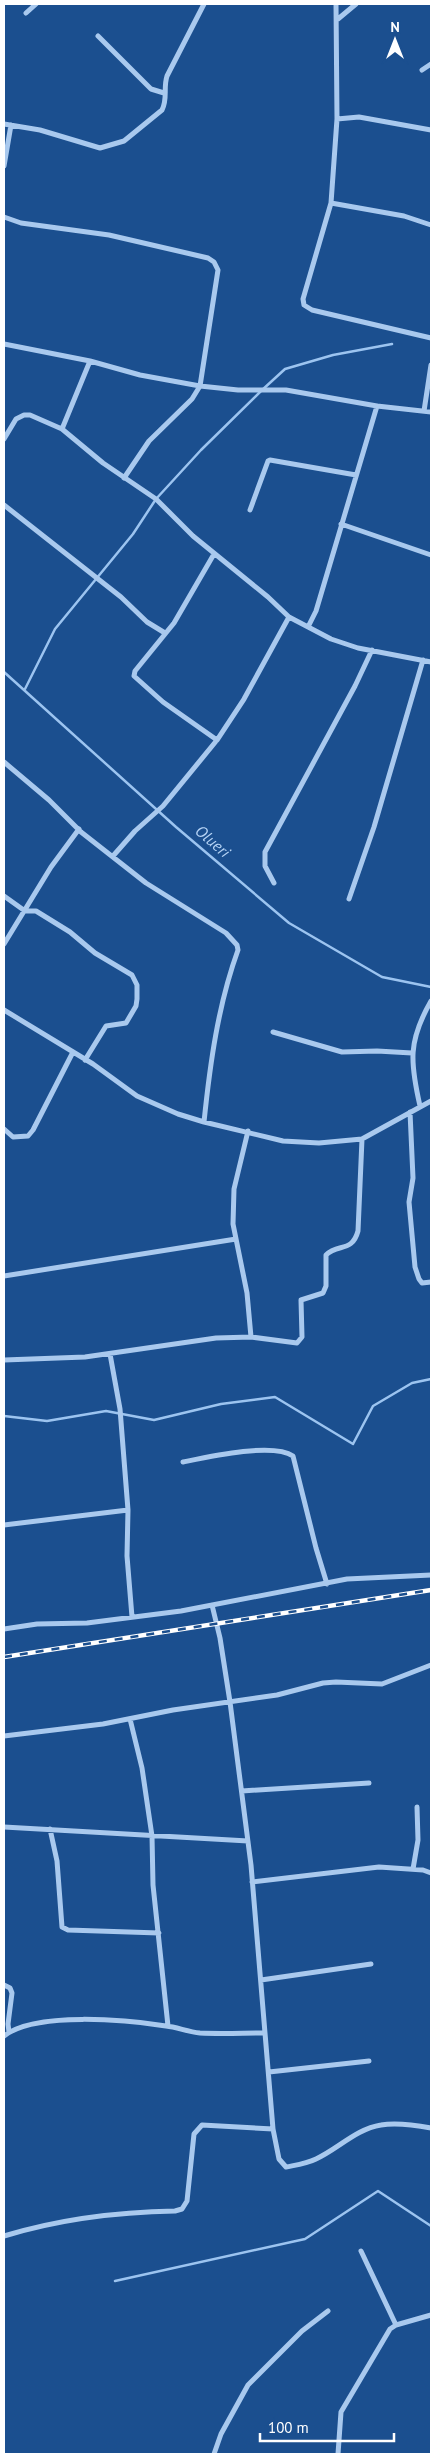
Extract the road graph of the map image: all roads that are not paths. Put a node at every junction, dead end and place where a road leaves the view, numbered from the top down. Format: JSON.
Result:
{"nodes":[{"id":1,"x":36,"y":4,"type":"edge"},
{"id":2,"x":204,"y":4,"type":"edge"},
{"id":3,"x":336,"y":4,"type":"edge"},
{"id":4,"x":356,"y":4,"type":"edge"},
{"id":5,"x":26,"y":14,"type":"dead end"},
{"id":6,"x":338,"y":19,"type":"junction"},
{"id":7,"x":98,"y":36,"type":"dead end"},
{"id":8,"x":431,"y":64,"type":"edge"},
{"id":9,"x":422,"y":70,"type":"dead end"},
{"id":10,"x":164,"y":93,"type":"junction"},
{"id":11,"x":337,"y":119,"type":"junction"},
{"id":12,"x":4,"y":124,"type":"edge"},
{"id":13,"x":11,"y":125,"type":"junction"},
{"id":14,"x":431,"y":130,"type":"edge"},
{"id":15,"x":4,"y":166,"type":"edge"},
{"id":16,"x":331,"y":203,"type":"junction"},
{"id":17,"x":4,"y":217,"type":"edge"},
{"id":18,"x":431,"y":225,"type":"edge"},
{"id":19,"x":431,"y":338,"type":"edge"},
{"id":20,"x":4,"y":344,"type":"edge"},
{"id":21,"x":90,"y":361,"type":"junction"},
{"id":22,"x":431,"y":365,"type":"edge"},
{"id":23,"x":200,"y":386,"type":"junction"},
{"id":24,"x":377,"y":406,"type":"junction"},
{"id":25,"x":424,"y":411,"type":"junction"},
{"id":26,"x":431,"y":412,"type":"edge"},
{"id":27,"x":62,"y":429,"type":"junction"},
{"id":28,"x":4,"y":439,"type":"edge"},
{"id":29,"x":356,"y":475,"type":"junction"},
{"id":30,"x":124,"y":478,"type":"junction"},
{"id":31,"x":4,"y":505,"type":"edge"},
{"id":32,"x":250,"y":510,"type":"dead end"},
{"id":33,"x":340,"y":524,"type":"junction"},
{"id":34,"x":214,"y":554,"type":"junction"},
{"id":35,"x":431,"y":555,"type":"edge"},
{"id":36,"x":289,"y":617,"type":"junction"},
{"id":37,"x":308,"y":627,"type":"junction"},
{"id":38,"x":165,"y":633,"type":"junction"},
{"id":39,"x":372,"y":650,"type":"junction"},
{"id":40,"x":423,"y":660,"type":"junction"},
{"id":41,"x":431,"y":662,"type":"edge"},
{"id":42,"x":216,"y":740,"type":"junction"},
{"id":43,"x":4,"y":762,"type":"edge"},
{"id":44,"x":79,"y":829,"type":"junction"},
{"id":45,"x":113,"y":856,"type":"junction"},
{"id":46,"x":274,"y":883,"type":"dead end"},
{"id":47,"x":4,"y":896,"type":"edge"},
{"id":48,"x":349,"y":899,"type":"dead end"},
{"id":49,"x":25,"y":911,"type":"junction"},
{"id":50,"x":4,"y":944,"type":"edge"},
{"id":51,"x":431,"y":1001,"type":"edge"},
{"id":52,"x":4,"y":1010,"type":"edge"},
{"id":53,"x":274,"y":1032,"type":"dead end"},
{"id":54,"x":73,"y":1052,"type":"junction"},
{"id":55,"x":412,"y":1053,"type":"junction"},
{"id":56,"x":85,"y":1060,"type":"junction"},
{"id":57,"x":431,"y":1101,"type":"edge"},
{"id":58,"x":420,"y":1106,"type":"junction"},
{"id":59,"x":410,"y":1112,"type":"junction"},
{"id":60,"x":204,"y":1122,"type":"junction"},
{"id":61,"x":4,"y":1129,"type":"edge"},
{"id":62,"x":248,"y":1131,"type":"junction"},
{"id":63,"x":362,"y":1139,"type":"junction"},
{"id":64,"x":236,"y":1239,"type":"junction"},
{"id":65,"x":4,"y":1276,"type":"edge"},
{"id":66,"x":431,"y":1282,"type":"edge"},
{"id":67,"x":251,"y":1337,"type":"junction"},
{"id":68,"x":110,"y":1354,"type":"junction"},
{"id":69,"x":4,"y":1360,"type":"edge"},
{"id":70,"x":183,"y":1462,"type":"dead end"},
{"id":71,"x":128,"y":1510,"type":"junction"},
{"id":72,"x":4,"y":1525,"type":"edge"},
{"id":73,"x":431,"y":1575,"type":"edge"},
{"id":74,"x":327,"y":1584,"type":"junction"},
{"id":75,"x":212,"y":1605,"type":"junction"},
{"id":76,"x":132,"y":1617,"type":"junction"},
{"id":77,"x":4,"y":1629,"type":"edge"},
{"id":78,"x":431,"y":1665,"type":"edge"},
{"id":79,"x":230,"y":1702,"type":"junction"},
{"id":80,"x":130,"y":1719,"type":"junction"},
{"id":81,"x":4,"y":1736,"type":"edge"},
{"id":82,"x":369,"y":1783,"type":"dead end"},
{"id":83,"x":242,"y":1791,"type":"junction"},
{"id":84,"x":418,"y":1807,"type":"dead end"},
{"id":85,"x":4,"y":1827,"type":"edge"},
{"id":86,"x":50,"y":1829,"type":"junction"},
{"id":87,"x":152,"y":1836,"type":"junction"},
{"id":88,"x":248,"y":1841,"type":"junction"},
{"id":89,"x":413,"y":1869,"type":"junction"},
{"id":90,"x":431,"y":1873,"type":"edge"},
{"id":91,"x":252,"y":1882,"type":"junction"},
{"id":92,"x":159,"y":1933,"type":"junction"},
{"id":93,"x":371,"y":1964,"type":"dead end"},
{"id":94,"x":261,"y":1980,"type":"junction"},
{"id":95,"x":4,"y":1985,"type":"edge"},
{"id":96,"x":168,"y":2026,"type":"junction"},
{"id":97,"x":9,"y":2032,"type":"junction"},
{"id":98,"x":265,"y":2033,"type":"junction"},
{"id":99,"x":4,"y":2036,"type":"edge"},
{"id":100,"x":369,"y":2061,"type":"dead end"},
{"id":101,"x":269,"y":2072,"type":"junction"},
{"id":102,"x":431,"y":2128,"type":"edge"},
{"id":103,"x":273,"y":2129,"type":"junction"},
{"id":104,"x":4,"y":2236,"type":"edge"},
{"id":105,"x":361,"y":2252,"type":"dead end"},
{"id":106,"x":328,"y":2311,"type":"dead end"},
{"id":107,"x":431,"y":2316,"type":"edge"},
{"id":108,"x":396,"y":2325,"type":"junction"},
{"id":109,"x":214,"y":2454,"type":"edge"},
{"id":110,"x":338,"y":2454,"type":"edge"}],
"edges":[{"from":1,"to":5,"type":"street"},
{"from":2,"to":10,"type":"street"},
{"from":3,"to":6,"type":"street"},
{"from":4,"to":6,"type":"street"},
{"from":6,"to":11,"type":"street"},
{"from":7,"to":10,"type":"street"},
{"from":8,"to":9,"type":"street"},
{"from":10,"to":13,"type":"street"},
{"from":11,"to":14,"type":"street"},
{"from":11,"to":16,"type":"street"},
{"from":12,"to":13,"type":"street"},
{"from":13,"to":15,"type":"street"},
{"from":16,"to":18,"type":"street"},
{"from":16,"to":19,"type":"street"},
{"from":17,"to":23,"type":"street"},
{"from":20,"to":21,"type":"street"},
{"from":21,"to":23,"type":"street"},
{"from":21,"to":27,"type":"street"},
{"from":22,"to":25,"type":"street"},
{"from":23,"to":24,"type":"street"},
{"from":23,"to":30,"type":"street"},
{"from":24,"to":25,"type":"street"},
{"from":24,"to":29,"type":"street"},
{"from":25,"to":26,"type":"street"},
{"from":27,"to":28,"type":"street"},
{"from":27,"to":30,"type":"street"},
{"from":29,"to":32,"type":"street"},
{"from":29,"to":33,"type":"street"},
{"from":30,"to":34,"type":"street"},
{"from":31,"to":38,"type":"street"},
{"from":33,"to":35,"type":"street"},
{"from":33,"to":37,"type":"street"},
{"from":34,"to":36,"type":"street"},
{"from":34,"to":38,"type":"street"},
{"from":36,"to":37,"type":"street"},
{"from":36,"to":42,"type":"street"},
{"from":37,"to":39,"type":"street"},
{"from":38,"to":42,"type":"street"},
{"from":39,"to":40,"type":"street"},
{"from":39,"to":46,"type":"street"},
{"from":40,"to":41,"type":"street"},
{"from":40,"to":48,"type":"street"},
{"from":42,"to":45,"type":"street"},
{"from":43,"to":44,"type":"street"},
{"from":44,"to":45,"type":"street"},
{"from":44,"to":49,"type":"street"},
{"from":45,"to":60,"type":"street"},
{"from":47,"to":49,"type":"street"},
{"from":49,"to":50,"type":"street"},
{"from":49,"to":56,"type":"street"},
{"from":51,"to":55,"type":"street"},
{"from":52,"to":54,"type":"street"},
{"from":53,"to":55,"type":"street"},
{"from":54,"to":56,"type":"street"},
{"from":54,"to":61,"type":"street"},
{"from":55,"to":58,"type":"street"},
{"from":56,"to":60,"type":"street"},
{"from":57,"to":58,"type":"street"},
{"from":58,"to":59,"type":"street"},
{"from":59,"to":63,"type":"street"},
{"from":59,"to":66,"type":"street"},
{"from":60,"to":62,"type":"street"},
{"from":62,"to":63,"type":"street"},
{"from":62,"to":64,"type":"street"},
{"from":63,"to":67,"type":"street"},
{"from":64,"to":65,"type":"street"},
{"from":64,"to":67,"type":"street"},
{"from":67,"to":68,"type":"street"},
{"from":68,"to":69,"type":"street"},
{"from":68,"to":71,"type":"street"},
{"from":70,"to":74,"type":"street"},
{"from":71,"to":72,"type":"street"},
{"from":71,"to":76,"type":"street"},
{"from":73,"to":74,"type":"street"},
{"from":74,"to":75,"type":"street"},
{"from":75,"to":76,"type":"street"},
{"from":75,"to":79,"type":"street"},
{"from":76,"to":77,"type":"street"},
{"from":78,"to":79,"type":"street"},
{"from":79,"to":80,"type":"street"},
{"from":79,"to":83,"type":"street"},
{"from":80,"to":81,"type":"street"},
{"from":80,"to":87,"type":"street"},
{"from":82,"to":83,"type":"street"},
{"from":83,"to":88,"type":"street"},
{"from":84,"to":89,"type":"street"},
{"from":85,"to":86,"type":"street"},
{"from":86,"to":87,"type":"street"},
{"from":86,"to":92,"type":"street"},
{"from":87,"to":88,"type":"street"},
{"from":87,"to":92,"type":"street"},
{"from":88,"to":91,"type":"street"},
{"from":89,"to":90,"type":"street"},
{"from":89,"to":91,"type":"street"},
{"from":91,"to":94,"type":"street"},
{"from":92,"to":96,"type":"street"},
{"from":93,"to":94,"type":"street"},
{"from":94,"to":98,"type":"street"},
{"from":95,"to":97,"type":"street"},
{"from":96,"to":97,"type":"street"},
{"from":96,"to":98,"type":"street"},
{"from":97,"to":99,"type":"street"},
{"from":98,"to":101,"type":"street"},
{"from":100,"to":101,"type":"street"},
{"from":101,"to":103,"type":"street"},
{"from":102,"to":103,"type":"street"},
{"from":103,"to":104,"type":"street"},
{"from":105,"to":108,"type":"street"},
{"from":106,"to":109,"type":"street"},
{"from":107,"to":108,"type":"street"},
{"from":108,"to":110,"type":"street"}]}
